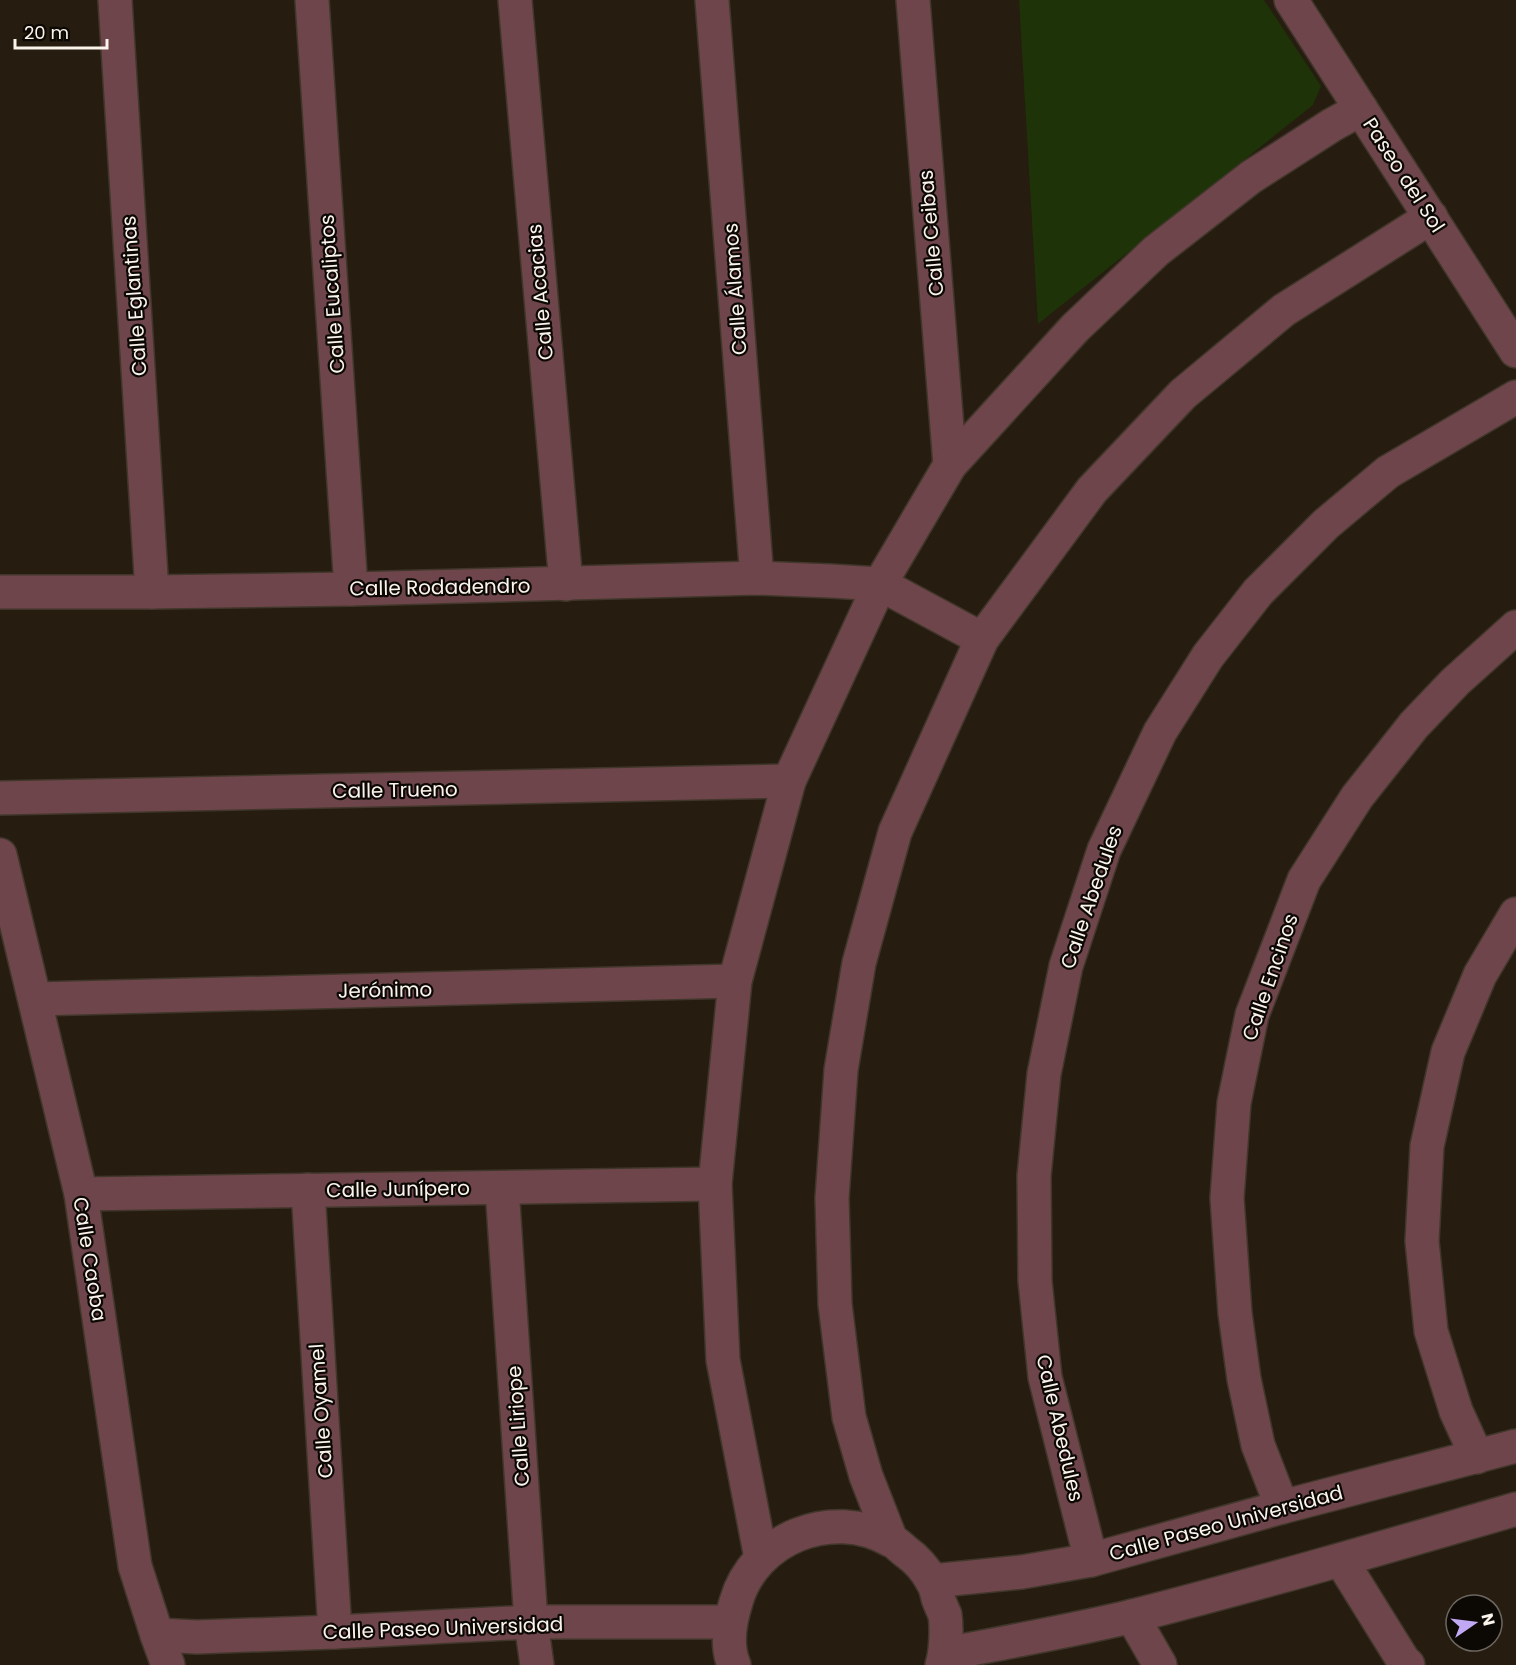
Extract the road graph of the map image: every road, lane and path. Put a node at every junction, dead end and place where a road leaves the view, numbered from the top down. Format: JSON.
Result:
{"nodes":[{"id":1,"x":115,"y":0,"type":"edge"},
{"id":2,"x":312,"y":0,"type":"edge"},
{"id":3,"x":515,"y":0,"type":"edge"},
{"id":4,"x":712,"y":0,"type":"edge"},
{"id":5,"x":913,"y":0,"type":"edge"},
{"id":6,"x":1291,"y":0,"type":"edge"},
{"id":7,"x":1361,"y":109,"type":"junction"},
{"id":8,"x":1431,"y":217,"type":"junction"},
{"id":9,"x":1516,"y":351,"type":"edge"},
{"id":10,"x":1516,"y":398,"type":"edge"},
{"id":11,"x":950,"y":465,"type":"junction"},
{"id":12,"x":758,"y":578,"type":"junction"},
{"id":13,"x":566,"y":584,"type":"junction"},
{"id":14,"x":880,"y":584,"type":"junction"},
{"id":15,"x":351,"y":589,"type":"junction"},
{"id":16,"x":0,"y":592,"type":"edge"},
{"id":17,"x":152,"y":592,"type":"junction"},
{"id":18,"x":1516,"y":627,"type":"edge"},
{"id":19,"x":982,"y":639,"type":"junction"},
{"id":20,"x":789,"y":781,"type":"junction"},
{"id":21,"x":0,"y":798,"type":"edge"},
{"id":22,"x":0,"y":855,"type":"edge"},
{"id":23,"x":1516,"y":914,"type":"edge"},
{"id":24,"x":735,"y":981,"type":"junction"},
{"id":25,"x":36,"y":999,"type":"junction"},
{"id":26,"x":715,"y":1184,"type":"junction"},
{"id":27,"x":502,"y":1188,"type":"junction"},
{"id":28,"x":308,"y":1190,"type":"junction"},
{"id":29,"x":81,"y":1194,"type":"junction"},
{"id":30,"x":1516,"y":1446,"type":"edge"},
{"id":31,"x":1478,"y":1457,"type":"junction"},
{"id":32,"x":1282,"y":1507,"type":"junction"},
{"id":33,"x":1516,"y":1509,"type":"edge"},
{"id":34,"x":891,"y":1540,"type":"junction"},
{"id":35,"x":761,"y":1558,"type":"junction"},
{"id":36,"x":1091,"y":1560,"type":"junction"},
{"id":37,"x":1341,"y":1560,"type":"junction"},
{"id":38,"x":932,"y":1581,"type":"junction"},
{"id":39,"x":1132,"y":1616,"type":"junction"},
{"id":40,"x":531,"y":1622,"type":"junction"},
{"id":41,"x":730,"y":1622,"type":"junction"},
{"id":42,"x":335,"y":1632,"type":"junction"},
{"id":43,"x":162,"y":1650,"type":"edge"},
{"id":44,"x":944,"y":1660,"type":"edge"},
{"id":45,"x":537,"y":1665,"type":"edge"},
{"id":46,"x":734,"y":1665,"type":"edge"},
{"id":47,"x":1160,"y":1665,"type":"edge"},
{"id":48,"x":1408,"y":1665,"type":"edge"}],
"edges":[{"from":1,"to":17,"type":"street","name":"Calle Eglantinas"},
{"from":2,"to":15,"type":"street","name":"Calle Eucaliptos"},
{"from":3,"to":13,"type":"street","name":"Calle Acacias"},
{"from":4,"to":12,"type":"street","name":"Calle Álamos"},
{"from":5,"to":11,"type":"street","name":"Calle Ceibas"},
{"from":6,"to":7,"type":"street","name":"Paseo del Sol"},
{"from":7,"to":8,"type":"street","name":"Paseo del Sol"},
{"from":7,"to":11,"type":"street"},
{"from":8,"to":9,"type":"street","name":"Paseo del Sol"},
{"from":8,"to":19,"type":"street"},
{"from":10,"to":36,"type":"street","name":"Calle Abedules"},
{"from":11,"to":14,"type":"street"},
{"from":12,"to":13,"type":"street","name":"Calle Rodadendro"},
{"from":12,"to":14,"type":"street","name":"Calle Rodadendro"},
{"from":13,"to":15,"type":"street","name":"Calle Rodadendro"},
{"from":14,"to":19,"type":"street"},
{"from":14,"to":20,"type":"street"},
{"from":15,"to":17,"type":"street","name":"Calle Rodadendro"},
{"from":16,"to":17,"type":"street","name":"Calle Rodadendro"},
{"from":18,"to":32,"type":"street","name":"Calle Encinos"},
{"from":19,"to":34,"type":"street"},
{"from":20,"to":21,"type":"street","name":"Calle Trueno"},
{"from":20,"to":24,"type":"street"},
{"from":22,"to":25,"type":"street","name":"Calle Caoba"},
{"from":23,"to":31,"type":"street"},
{"from":24,"to":25,"type":"street","name":"Jerónimo"},
{"from":24,"to":26,"type":"street"},
{"from":25,"to":29,"type":"street","name":"Calle Caoba"},
{"from":26,"to":27,"type":"street","name":"Calle Junípero"},
{"from":26,"to":35,"type":"street"},
{"from":27,"to":28,"type":"street","name":"Calle Junípero"},
{"from":27,"to":40,"type":"street","name":"Calle Liriope"},
{"from":28,"to":29,"type":"street","name":"Calle Junípero"},
{"from":28,"to":42,"type":"street","name":"Calle Oyamel"},
{"from":29,"to":43,"type":"street","name":"Calle Caoba"},
{"from":30,"to":31,"type":"street","name":"Calle Paseo Universidad"},
{"from":31,"to":32,"type":"street","name":"Calle Paseo Universidad"},
{"from":32,"to":36,"type":"street","name":"Calle Paseo Universidad"},
{"from":33,"to":37,"type":"street"},
{"from":34,"to":35,"type":"street"},
{"from":34,"to":38,"type":"street"},
{"from":35,"to":41,"type":"street"},
{"from":36,"to":38,"type":"street","name":"Calle Paseo Universidad"},
{"from":37,"to":39,"type":"street"},
{"from":37,"to":48,"type":"street"},
{"from":38,"to":44,"type":"street"},
{"from":39,"to":44,"type":"street"},
{"from":39,"to":47,"type":"street"},
{"from":40,"to":41,"type":"street","name":"Calle Paseo Universidad"},
{"from":40,"to":42,"type":"street","name":"Calle Paseo Universidad"},
{"from":40,"to":45,"type":"street","name":"Calle Liriope"},
{"from":41,"to":46,"type":"street"},
{"from":42,"to":43,"type":"street","name":"Calle Paseo Universidad"}]}
